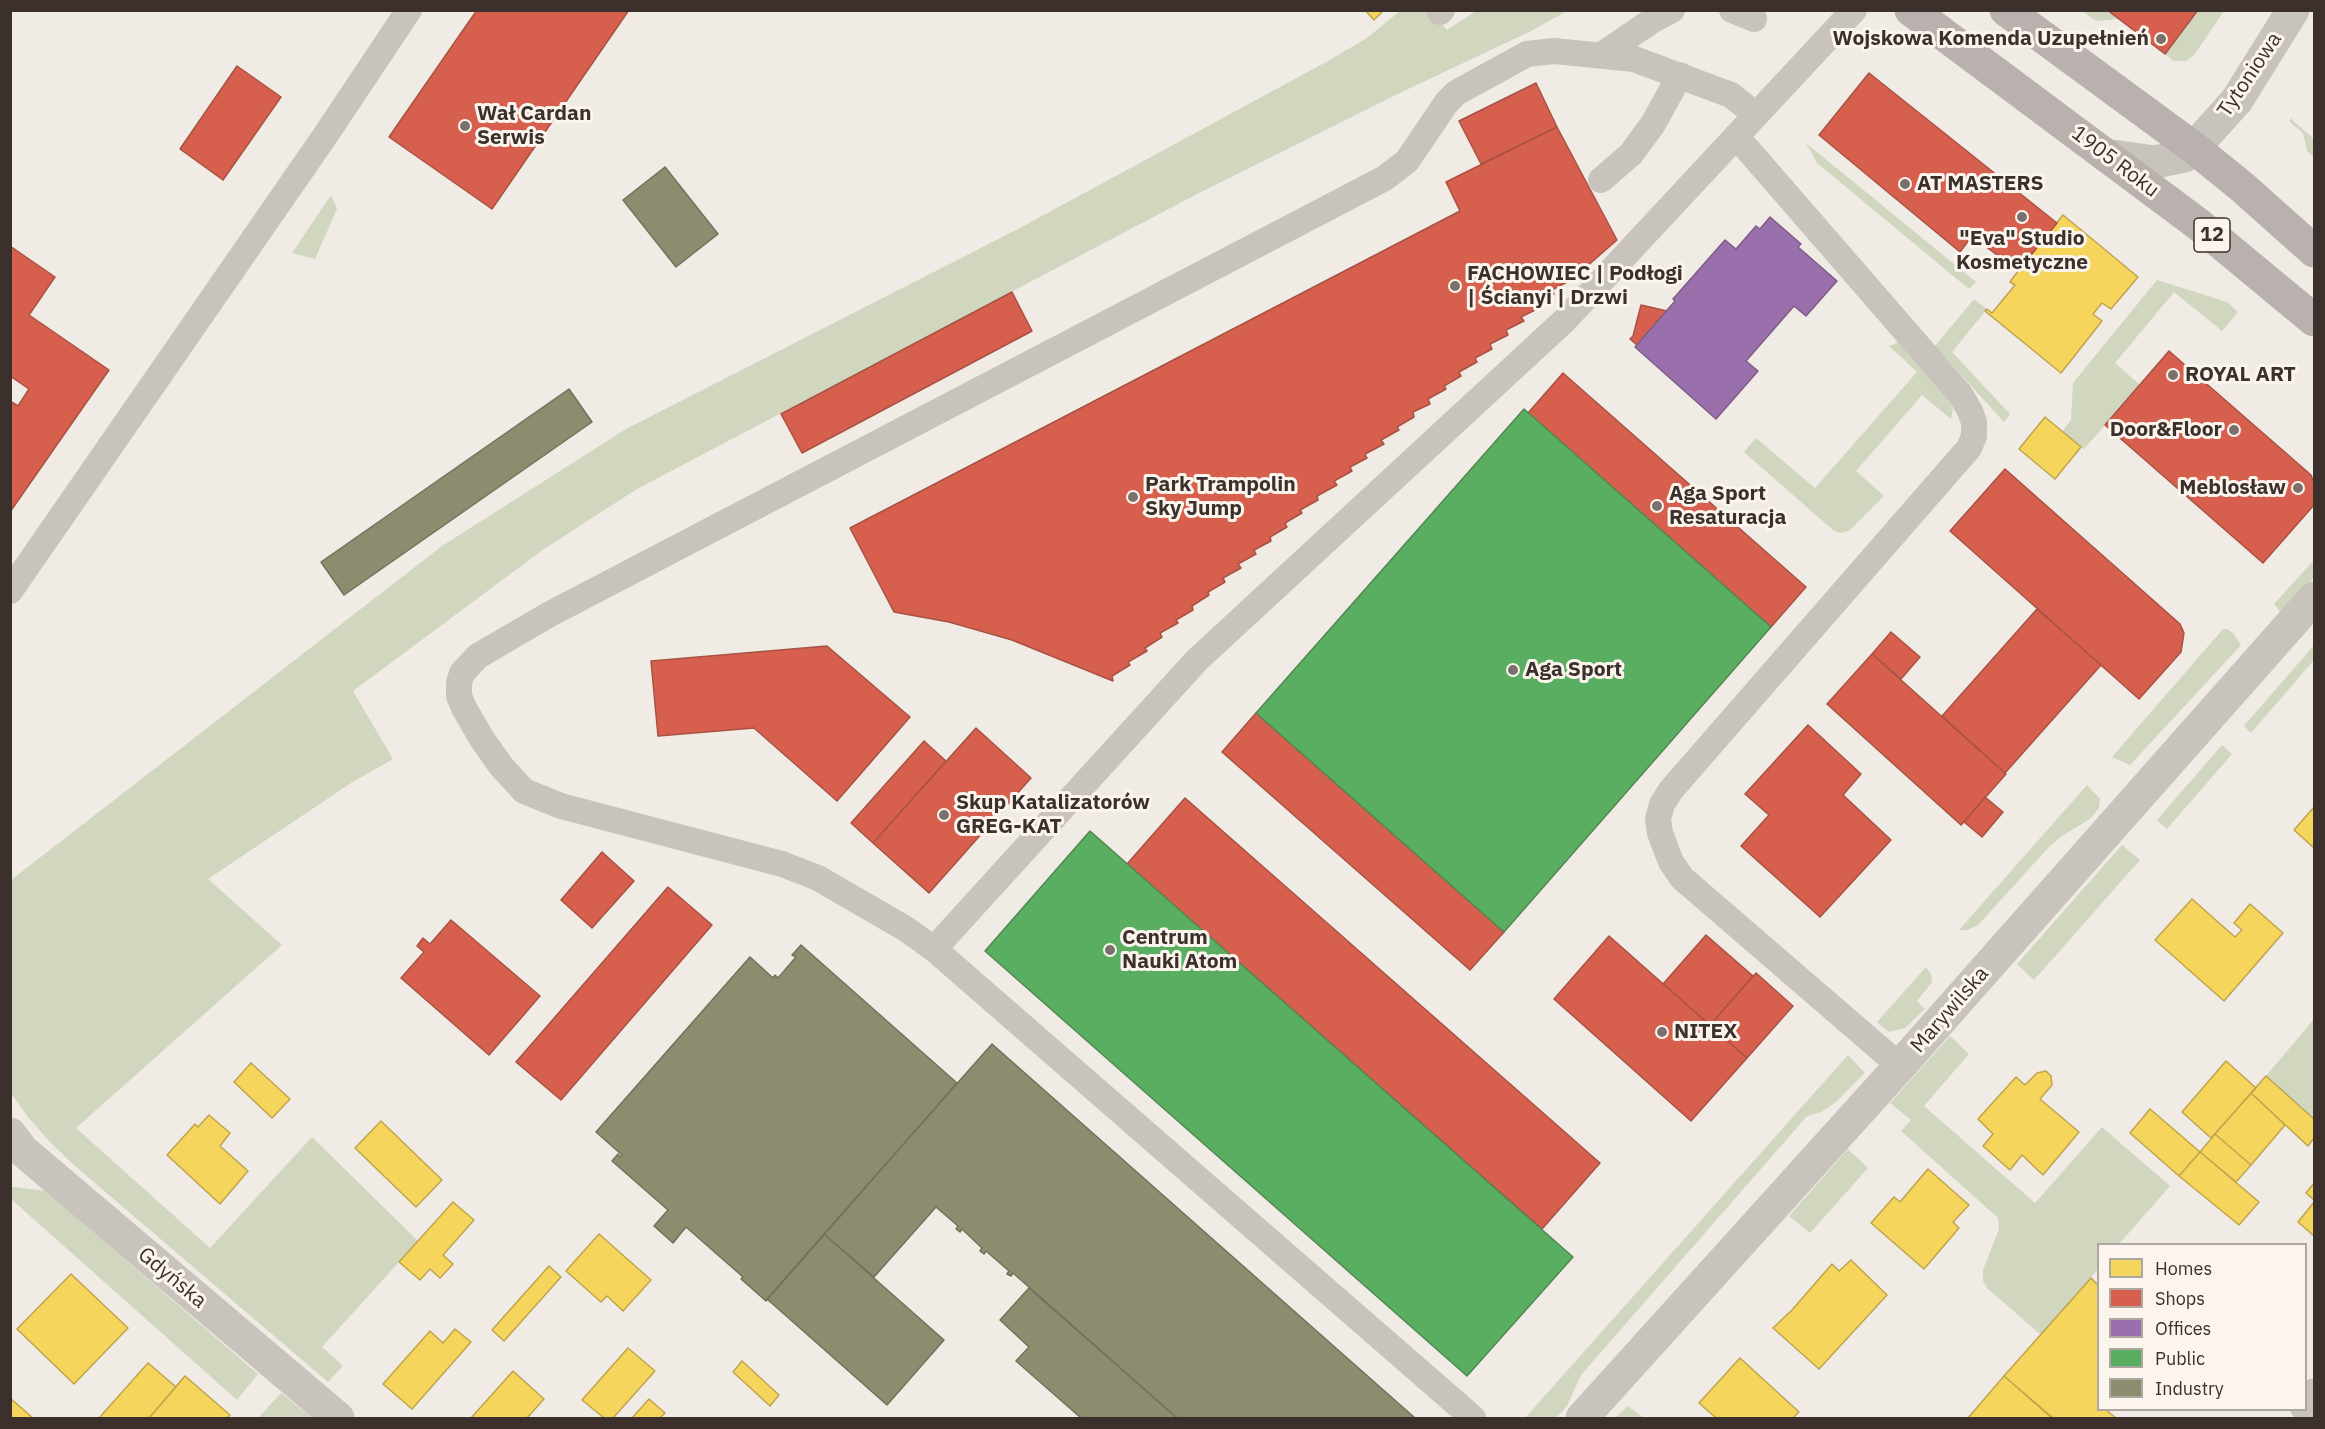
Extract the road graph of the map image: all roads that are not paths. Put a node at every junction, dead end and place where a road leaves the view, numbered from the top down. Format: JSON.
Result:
{"nodes":[{"id":1,"x":409,"y":10,"type":"edge"},
{"id":2,"x":1672,"y":10,"type":"edge"},
{"id":3,"x":1854,"y":10,"type":"edge"},
{"id":4,"x":1911,"y":10,"type":"edge"},
{"id":5,"x":2006,"y":10,"type":"edge"},
{"id":6,"x":2293,"y":10,"type":"edge"},
{"id":7,"x":1604,"y":54,"type":"junction"},
{"id":8,"x":1680,"y":75,"type":"junction"},
{"id":9,"x":1756,"y":116,"type":"junction"},
{"id":10,"x":1736,"y":136,"type":"junction"},
{"id":11,"x":2194,"y":148,"type":"junction"},
{"id":12,"x":2105,"y":155,"type":"junction"},
{"id":13,"x":1601,"y":180,"type":"dead end"},
{"id":14,"x":2314,"y":251,"type":"edge"},
{"id":15,"x":2314,"y":320,"type":"edge"},
{"id":16,"x":10,"y":591,"type":"edge"},
{"id":17,"x":2314,"y":598,"type":"edge"},
{"id":18,"x":934,"y":949,"type":"junction"},
{"id":19,"x":1900,"y":1066,"type":"junction"},
{"id":20,"x":14,"y":1147,"type":"edge"},
{"id":21,"x":338,"y":1419,"type":"edge"},
{"id":22,"x":1473,"y":1419,"type":"edge"},
{"id":23,"x":1582,"y":1419,"type":"edge"}],
"edges":[{"from":1,"to":16,"type":"lane"},
{"from":2,"to":7,"type":"lane"},
{"from":3,"to":9,"type":"lane"},
{"from":4,"to":12,"type":"main road","name":"1905 Roku","number":"12"},
{"from":5,"to":11,"type":"main road","number":"12"},
{"from":6,"to":11,"type":"street","name":"Tytoniowa"},
{"from":7,"to":8,"type":"lane"},
{"from":7,"to":18,"type":"lane"},
{"from":8,"to":9,"type":"lane"},
{"from":8,"to":13,"type":"lane"},
{"from":9,"to":10,"type":"lane"},
{"from":10,"to":18,"type":"lane"},
{"from":10,"to":19,"type":"lane"},
{"from":11,"to":12,"type":"street","name":"Tytoniowa"},
{"from":11,"to":14,"type":"main road","number":"12"},
{"from":12,"to":15,"type":"main road","name":"1905 Roku","number":"12"},
{"from":17,"to":19,"type":"street","name":"Marywilska"},
{"from":18,"to":22,"type":"lane"},
{"from":19,"to":23,"type":"street","name":"Marywilska"},
{"from":20,"to":21,"type":"street","name":"Gdyńska"}]}
